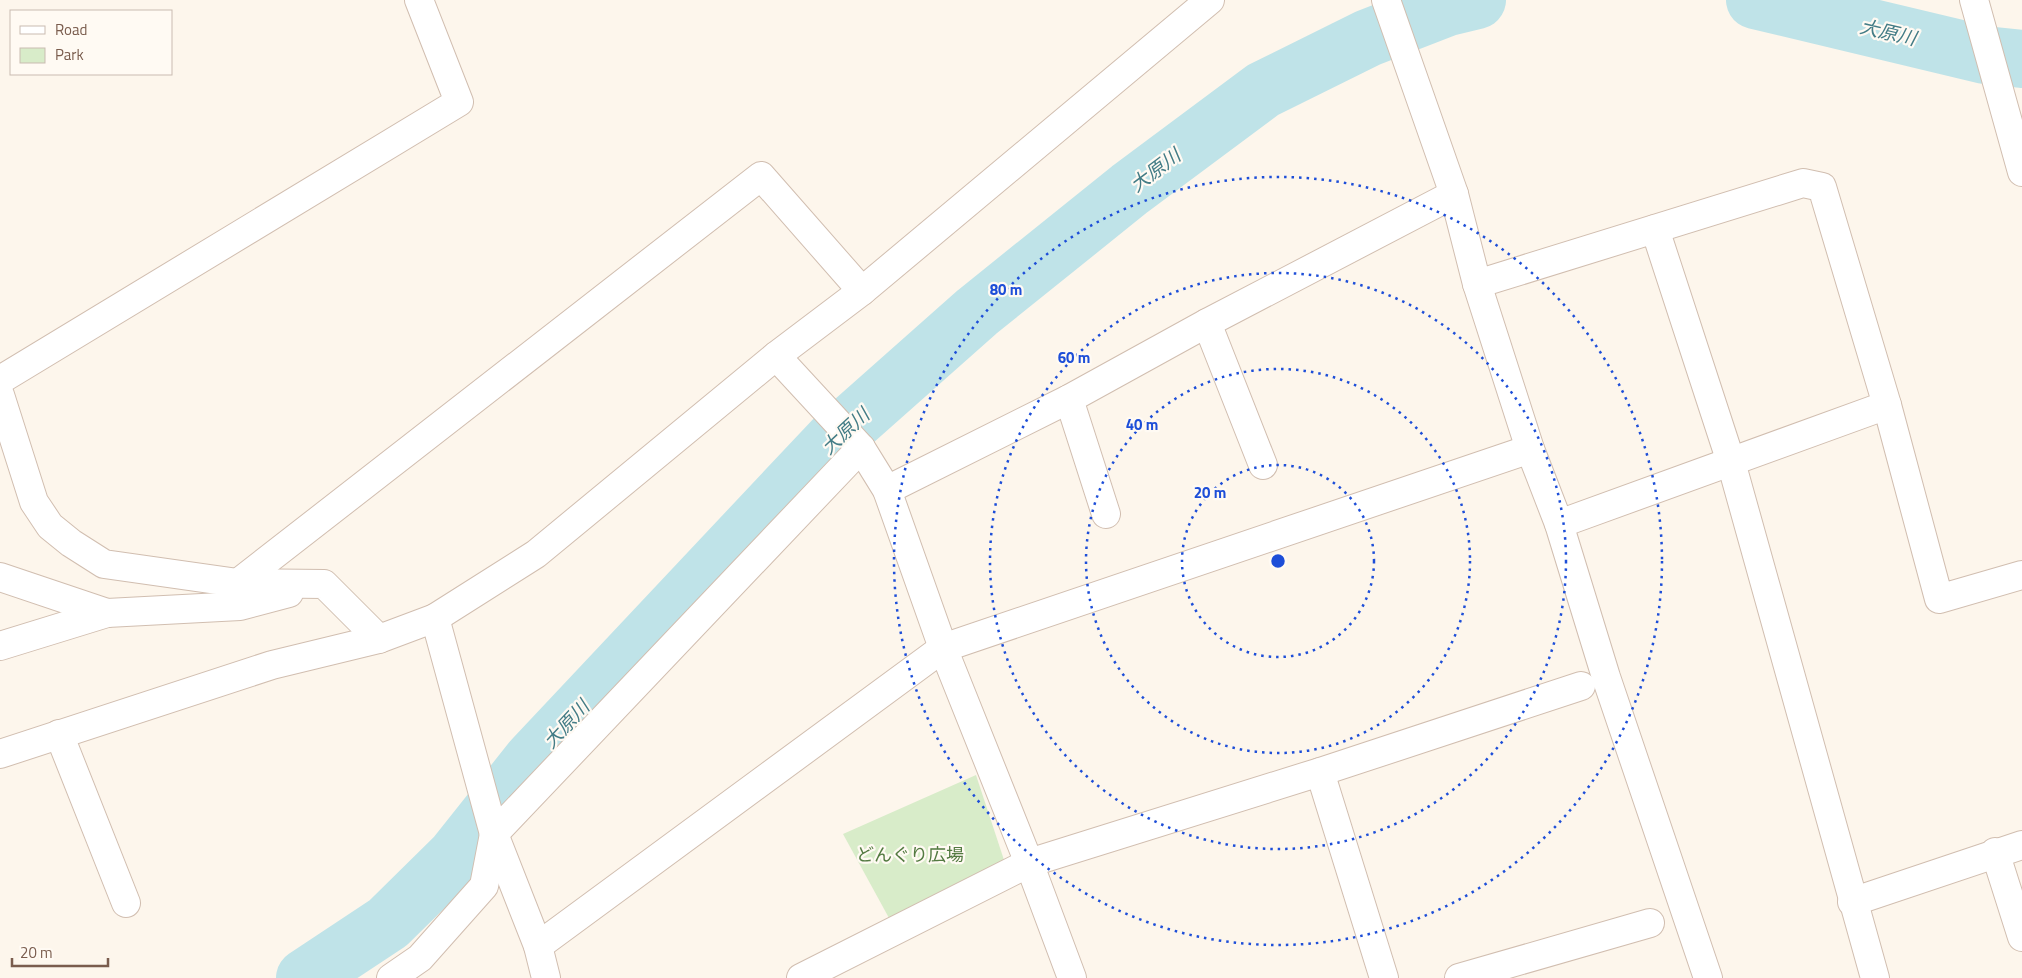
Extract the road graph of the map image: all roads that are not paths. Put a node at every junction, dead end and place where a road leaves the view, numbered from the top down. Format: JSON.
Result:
{"nodes":[{"id":1,"x":419,"y":0,"type":"edge"},
{"id":2,"x":1210,"y":0,"type":"edge"},
{"id":3,"x":1386,"y":0,"type":"edge"},
{"id":4,"x":1974,"y":0,"type":"edge"},
{"id":5,"x":2022,"y":172,"type":"edge"},
{"id":6,"x":1454,"y":194,"type":"junction"},
{"id":7,"x":1655,"y":229,"type":"junction"},
{"id":8,"x":1477,"y":284,"type":"junction"},
{"id":9,"x":862,"y":291,"type":"junction"},
{"id":10,"x":1207,"y":323,"type":"junction"},
{"id":11,"x":776,"y":356,"type":"junction"},
{"id":12,"x":0,"y":380,"type":"edge"},
{"id":13,"x":0,"y":395,"type":"edge"},
{"id":14,"x":1069,"y":399,"type":"junction"},
{"id":15,"x":1887,"y":405,"type":"junction"},
{"id":16,"x":861,"y":448,"type":"junction"},
{"id":17,"x":1530,"y":449,"type":"junction"},
{"id":18,"x":1731,"y":462,"type":"junction"},
{"id":19,"x":1263,"y":465,"type":"dead end"},
{"id":20,"x":887,"y":490,"type":"junction"},
{"id":21,"x":1106,"y":514,"type":"dead end"},
{"id":22,"x":1559,"y":524,"type":"junction"},
{"id":23,"x":2022,"y":575,"type":"edge"},
{"id":24,"x":0,"y":577,"type":"edge"},
{"id":25,"x":238,"y":583,"type":"junction"},
{"id":26,"x":324,"y":584,"type":"junction"},
{"id":27,"x":107,"y":613,"type":"junction"},
{"id":28,"x":435,"y":618,"type":"junction"},
{"id":29,"x":380,"y":639,"type":"junction"},
{"id":30,"x":0,"y":646,"type":"edge"},
{"id":31,"x":943,"y":648,"type":"junction"},
{"id":32,"x":1581,"y":686,"type":"dead end"},
{"id":33,"x":59,"y":734,"type":"junction"},
{"id":34,"x":0,"y":754,"type":"edge"},
{"id":35,"x":1320,"y":772,"type":"junction"},
{"id":36,"x":494,"y":834,"type":"junction"},
{"id":37,"x":2022,"y":845,"type":"edge"},
{"id":38,"x":1995,"y":852,"type":"junction"},
{"id":39,"x":1029,"y":863,"type":"junction"},
{"id":40,"x":1852,"y":902,"type":"junction"},
{"id":41,"x":126,"y":903,"type":"dead end"},
{"id":42,"x":1650,"y":923,"type":"dead end"},
{"id":43,"x":2022,"y":937,"type":"edge"},
{"id":44,"x":538,"y":946,"type":"junction"},
{"id":45,"x":423,"y":968,"type":"edge"},
{"id":46,"x":391,"y":978,"type":"edge"},
{"id":47,"x":546,"y":978,"type":"edge"},
{"id":48,"x":801,"y":978,"type":"edge"},
{"id":49,"x":1072,"y":978,"type":"edge"},
{"id":50,"x":1384,"y":978,"type":"edge"},
{"id":51,"x":1459,"y":978,"type":"edge"},
{"id":52,"x":1708,"y":978,"type":"edge"},
{"id":53,"x":1874,"y":978,"type":"edge"}],
"edges":[{"from":1,"to":12,"type":"street"},
{"from":2,"to":9,"type":"street"},
{"from":3,"to":6,"type":"street"},
{"from":4,"to":5,"type":"street"},
{"from":6,"to":8,"type":"street"},
{"from":6,"to":10,"type":"street"},
{"from":7,"to":8,"type":"street"},
{"from":7,"to":15,"type":"street"},
{"from":7,"to":18,"type":"street"},
{"from":8,"to":17,"type":"street"},
{"from":9,"to":11,"type":"street"},
{"from":9,"to":25,"type":"street"},
{"from":10,"to":14,"type":"street"},
{"from":10,"to":19,"type":"street"},
{"from":11,"to":16,"type":"street"},
{"from":11,"to":28,"type":"street"},
{"from":13,"to":25,"type":"street"},
{"from":14,"to":20,"type":"street"},
{"from":14,"to":21,"type":"street"},
{"from":15,"to":18,"type":"street"},
{"from":15,"to":23,"type":"street"},
{"from":16,"to":20,"type":"street"},
{"from":16,"to":36,"type":"street"},
{"from":17,"to":22,"type":"street"},
{"from":17,"to":31,"type":"street"},
{"from":18,"to":22,"type":"street"},
{"from":18,"to":40,"type":"street"},
{"from":20,"to":31,"type":"street"},
{"from":22,"to":52,"type":"street"},
{"from":24,"to":27,"type":"street"},
{"from":25,"to":26,"type":"street"},
{"from":26,"to":27,"type":"street"},
{"from":26,"to":29,"type":"street"},
{"from":27,"to":30,"type":"street"},
{"from":28,"to":29,"type":"street"},
{"from":28,"to":36,"type":"street"},
{"from":29,"to":33,"type":"street"},
{"from":31,"to":39,"type":"street"},
{"from":31,"to":44,"type":"street"},
{"from":32,"to":35,"type":"street"},
{"from":33,"to":34,"type":"street"},
{"from":33,"to":41,"type":"street"},
{"from":35,"to":39,"type":"street"},
{"from":35,"to":50,"type":"street"},
{"from":36,"to":44,"type":"street"},
{"from":36,"to":45,"type":"street"},
{"from":37,"to":38,"type":"street"},
{"from":38,"to":40,"type":"street"},
{"from":38,"to":43,"type":"street"},
{"from":39,"to":48,"type":"street"},
{"from":39,"to":49,"type":"street"},
{"from":40,"to":53,"type":"street"},
{"from":42,"to":51,"type":"street"},
{"from":44,"to":47,"type":"street"},
{"from":45,"to":46,"type":"street"}]}
